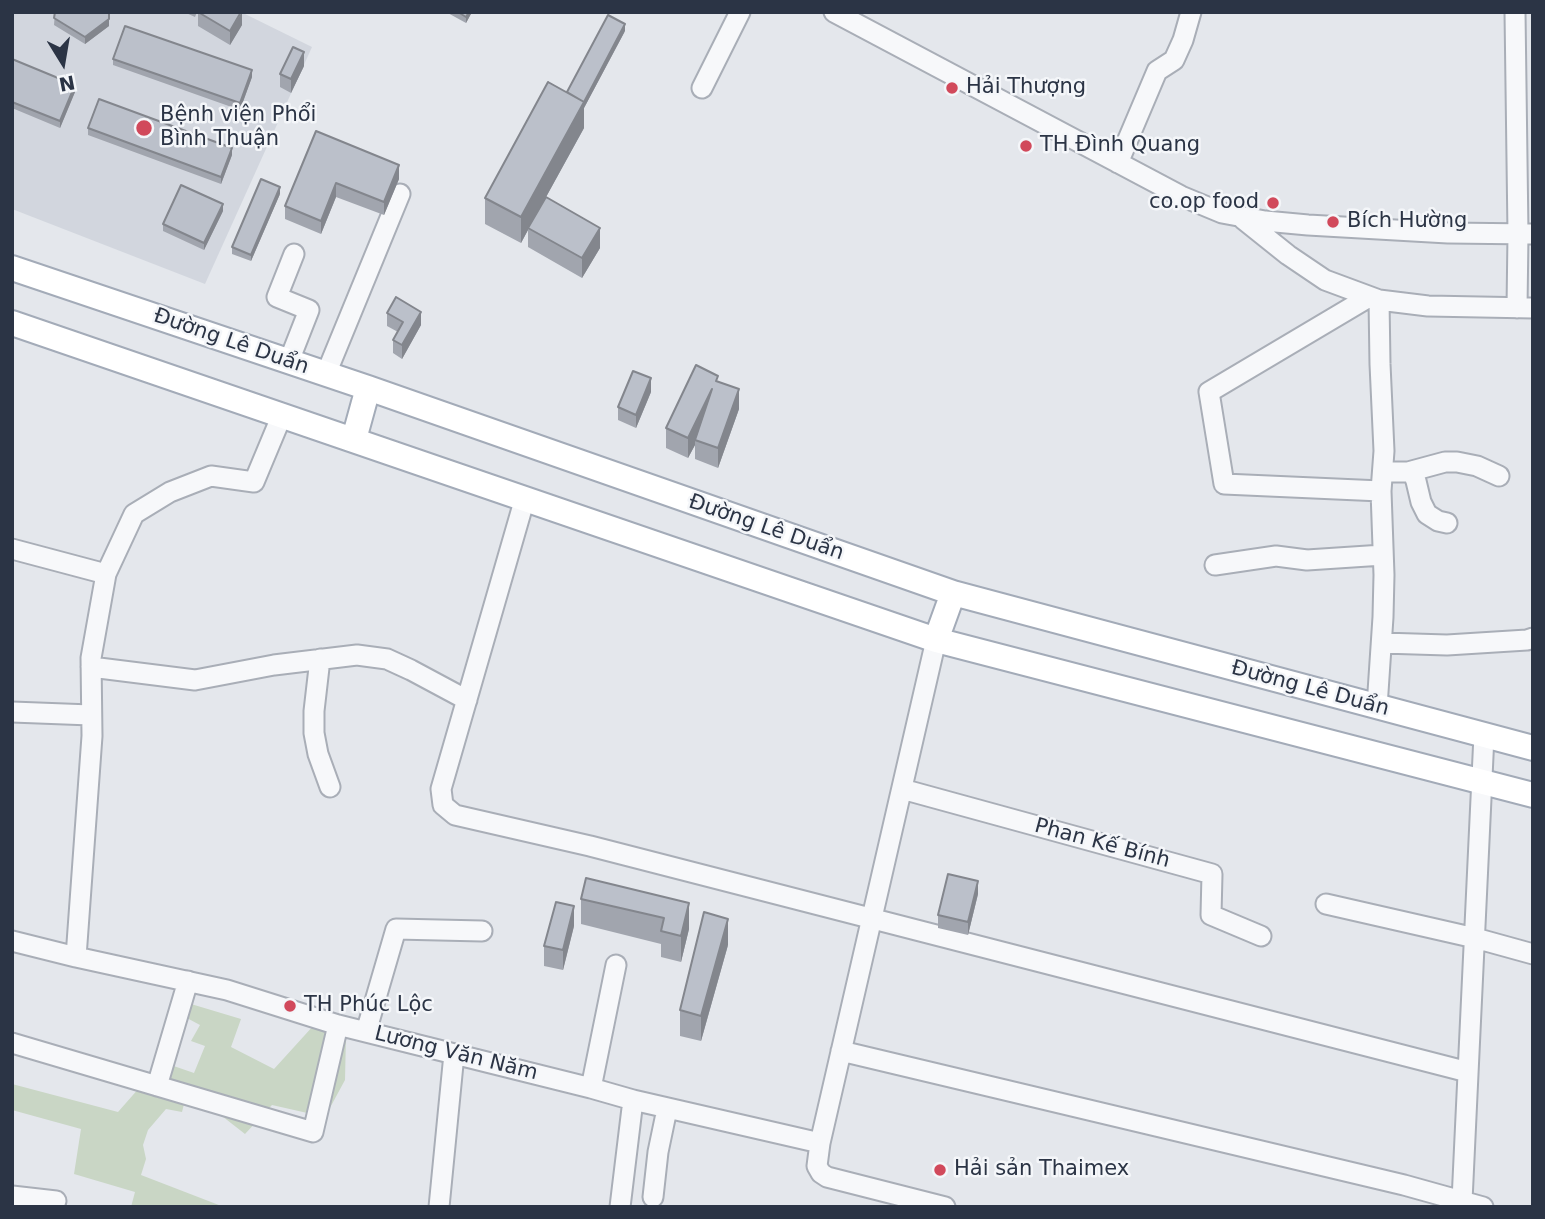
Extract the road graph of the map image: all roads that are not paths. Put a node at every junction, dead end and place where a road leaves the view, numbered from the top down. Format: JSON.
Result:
{"nodes":[{"id":1,"x":740,"y":12,"type":"edge"},
{"id":2,"x":834,"y":12,"type":"edge"},
{"id":3,"x":1191,"y":12,"type":"edge"},
{"id":4,"x":1515,"y":12,"type":"edge"},
{"id":5,"x":865,"y":19,"type":"edge"},
{"id":6,"x":702,"y":88,"type":"dead end"},
{"id":7,"x":1118,"y":163,"type":"junction"},
{"id":8,"x":400,"y":194,"type":"dead end"},
{"id":9,"x":1240,"y":217,"type":"junction"},
{"id":10,"x":1525,"y":234,"type":"edge"},
{"id":11,"x":294,"y":254,"type":"dead end"},
{"id":12,"x":12,"y":268,"type":"edge"},
{"id":13,"x":1374,"y":298,"type":"junction"},
{"id":14,"x":1525,"y":308,"type":"edge"},
{"id":15,"x":12,"y":323,"type":"edge"},
{"id":16,"x":289,"y":362,"type":"junction"},
{"id":17,"x":326,"y":374,"type":"junction"},
{"id":18,"x":368,"y":388,"type":"junction"},
{"id":19,"x":282,"y":415,"type":"junction"},
{"id":20,"x":355,"y":439,"type":"junction"},
{"id":21,"x":1412,"y":471,"type":"junction"},
{"id":22,"x":1499,"y":476,"type":"dead end"},
{"id":23,"x":1382,"y":481,"type":"junction"},
{"id":24,"x":525,"y":498,"type":"junction"},
{"id":25,"x":1447,"y":523,"type":"dead end"},
{"id":26,"x":12,"y":549,"type":"edge"},
{"id":27,"x":1383,"y":555,"type":"junction"},
{"id":28,"x":1215,"y":565,"type":"dead end"},
{"id":29,"x":106,"y":574,"type":"junction"},
{"id":30,"x":953,"y":593,"type":"junction"},
{"id":31,"x":1533,"y":638,"type":"edge"},
{"id":32,"x":936,"y":640,"type":"junction"},
{"id":33,"x":1382,"y":643,"type":"junction"},
{"id":34,"x":320,"y":659,"type":"junction"},
{"id":35,"x":91,"y":667,"type":"junction"},
{"id":36,"x":467,"y":700,"type":"junction"},
{"id":37,"x":1377,"y":707,"type":"junction"},
{"id":38,"x":12,"y":712,"type":"edge"},
{"id":39,"x":91,"y":715,"type":"junction"},
{"id":40,"x":1484,"y":736,"type":"junction"},
{"id":41,"x":1533,"y":748,"type":"edge"},
{"id":42,"x":1482,"y":781,"type":"junction"},
{"id":43,"x":330,"y":787,"type":"dead end"},
{"id":44,"x":902,"y":789,"type":"junction"},
{"id":45,"x":1533,"y":795,"type":"edge"},
{"id":46,"x":1326,"y":904,"type":"dead end"},
{"id":47,"x":871,"y":920,"type":"junction"},
{"id":48,"x":482,"y":931,"type":"dead end"},
{"id":49,"x":1261,"y":936,"type":"dead end"},
{"id":50,"x":1475,"y":938,"type":"junction"},
{"id":51,"x":12,"y":941,"type":"edge"},
{"id":52,"x":1533,"y":954,"type":"edge"},
{"id":53,"x":75,"y":957,"type":"junction"},
{"id":54,"x":616,"y":965,"type":"dead end"},
{"id":55,"x":188,"y":981,"type":"junction"},
{"id":56,"x":338,"y":1025,"type":"junction"},
{"id":57,"x":366,"y":1032,"type":"junction"},
{"id":58,"x":12,"y":1043,"type":"edge"},
{"id":59,"x":841,"y":1051,"type":"junction"},
{"id":60,"x":454,"y":1054,"type":"junction"},
{"id":61,"x":1468,"y":1072,"type":"junction"},
{"id":62,"x":157,"y":1086,"type":"junction"},
{"id":63,"x":591,"y":1087,"type":"junction"},
{"id":64,"x":633,"y":1100,"type":"junction"},
{"id":65,"x":667,"y":1108,"type":"junction"},
{"id":66,"x":820,"y":1143,"type":"junction"},
{"id":67,"x":12,"y":1196,"type":"edge"},
{"id":68,"x":653,"y":1197,"type":"dead end"},
{"id":69,"x":55,"y":1201,"type":"dead end"},
{"id":70,"x":1461,"y":1204,"type":"edge"},
{"id":71,"x":439,"y":1207,"type":"edge"},
{"id":72,"x":620,"y":1207,"type":"edge"},
{"id":73,"x":945,"y":1207,"type":"edge"},
{"id":74,"x":1483,"y":1207,"type":"edge"}],
"edges":[{"from":1,"to":6,"type":"street"},
{"from":2,"to":5,"type":"street"},
{"from":3,"to":7,"type":"street"},
{"from":4,"to":10,"type":"street"},
{"from":5,"to":7,"type":"street"},
{"from":7,"to":9,"type":"street"},
{"from":8,"to":17,"type":"street"},
{"from":9,"to":10,"type":"street"},
{"from":9,"to":13,"type":"street"},
{"from":10,"to":14,"type":"street"},
{"from":11,"to":16,"type":"street"},
{"from":12,"to":16,"type":"main road","name":"Đường Lê Duẩn"},
{"from":13,"to":14,"type":"street"},
{"from":13,"to":23,"type":"street"},
{"from":13,"to":23,"type":"street"},
{"from":15,"to":19,"type":"main road"},
{"from":16,"to":17,"type":"main road","name":"Đường Lê Duẩn"},
{"from":17,"to":18,"type":"main road","name":"Đường Lê Duẩn"},
{"from":18,"to":20,"type":"main road"},
{"from":18,"to":30,"type":"main road","name":"Đường Lê Duẩn"},
{"from":19,"to":20,"type":"main road"},
{"from":19,"to":29,"type":"street"},
{"from":20,"to":24,"type":"main road"},
{"from":21,"to":22,"type":"street"},
{"from":21,"to":23,"type":"street"},
{"from":21,"to":25,"type":"street"},
{"from":23,"to":27,"type":"street"},
{"from":24,"to":32,"type":"main road"},
{"from":24,"to":36,"type":"street"},
{"from":26,"to":29,"type":"street"},
{"from":27,"to":28,"type":"street"},
{"from":27,"to":33,"type":"street"},
{"from":29,"to":35,"type":"street"},
{"from":30,"to":32,"type":"main road"},
{"from":30,"to":37,"type":"main road","name":"Đường Lê Duẩn"},
{"from":31,"to":33,"type":"street"},
{"from":32,"to":42,"type":"main road"},
{"from":32,"to":44,"type":"street"},
{"from":33,"to":37,"type":"street"},
{"from":34,"to":35,"type":"street"},
{"from":34,"to":36,"type":"street"},
{"from":34,"to":43,"type":"street"},
{"from":35,"to":39,"type":"street"},
{"from":36,"to":47,"type":"street"},
{"from":37,"to":40,"type":"main road","name":"Đường Lê Duẩn"},
{"from":38,"to":39,"type":"street"},
{"from":39,"to":53,"type":"street"},
{"from":40,"to":41,"type":"main road","name":"Đường Lê Duẩn"},
{"from":40,"to":42,"type":"street"},
{"from":42,"to":45,"type":"main road"},
{"from":42,"to":50,"type":"street"},
{"from":44,"to":47,"type":"street"},
{"from":44,"to":49,"type":"street","name":"Phan Kế Bính"},
{"from":46,"to":50,"type":"street"},
{"from":47,"to":59,"type":"street"},
{"from":47,"to":61,"type":"street"},
{"from":48,"to":57,"type":"street"},
{"from":50,"to":52,"type":"street"},
{"from":50,"to":61,"type":"street"},
{"from":51,"to":53,"type":"street","name":"Lương Văn Năm"},
{"from":53,"to":55,"type":"street","name":"Lương Văn Năm"},
{"from":54,"to":63,"type":"street"},
{"from":55,"to":56,"type":"street","name":"Lương Văn Năm"},
{"from":55,"to":62,"type":"street"},
{"from":56,"to":57,"type":"street","name":"Lương Văn Năm"},
{"from":56,"to":62,"type":"street"},
{"from":57,"to":60,"type":"street","name":"Lương Văn Năm"},
{"from":58,"to":62,"type":"street"},
{"from":59,"to":66,"type":"street"},
{"from":59,"to":70,"type":"street"},
{"from":60,"to":63,"type":"street","name":"Lương Văn Năm"},
{"from":60,"to":71,"type":"street"},
{"from":61,"to":70,"type":"street"},
{"from":63,"to":64,"type":"street","name":"Lương Văn Năm"},
{"from":64,"to":65,"type":"street","name":"Lương Văn Năm"},
{"from":64,"to":72,"type":"street"},
{"from":65,"to":66,"type":"street","name":"Lương Văn Năm"},
{"from":65,"to":68,"type":"street"},
{"from":66,"to":73,"type":"street"},
{"from":67,"to":69,"type":"street"},
{"from":70,"to":74,"type":"street"}]}
